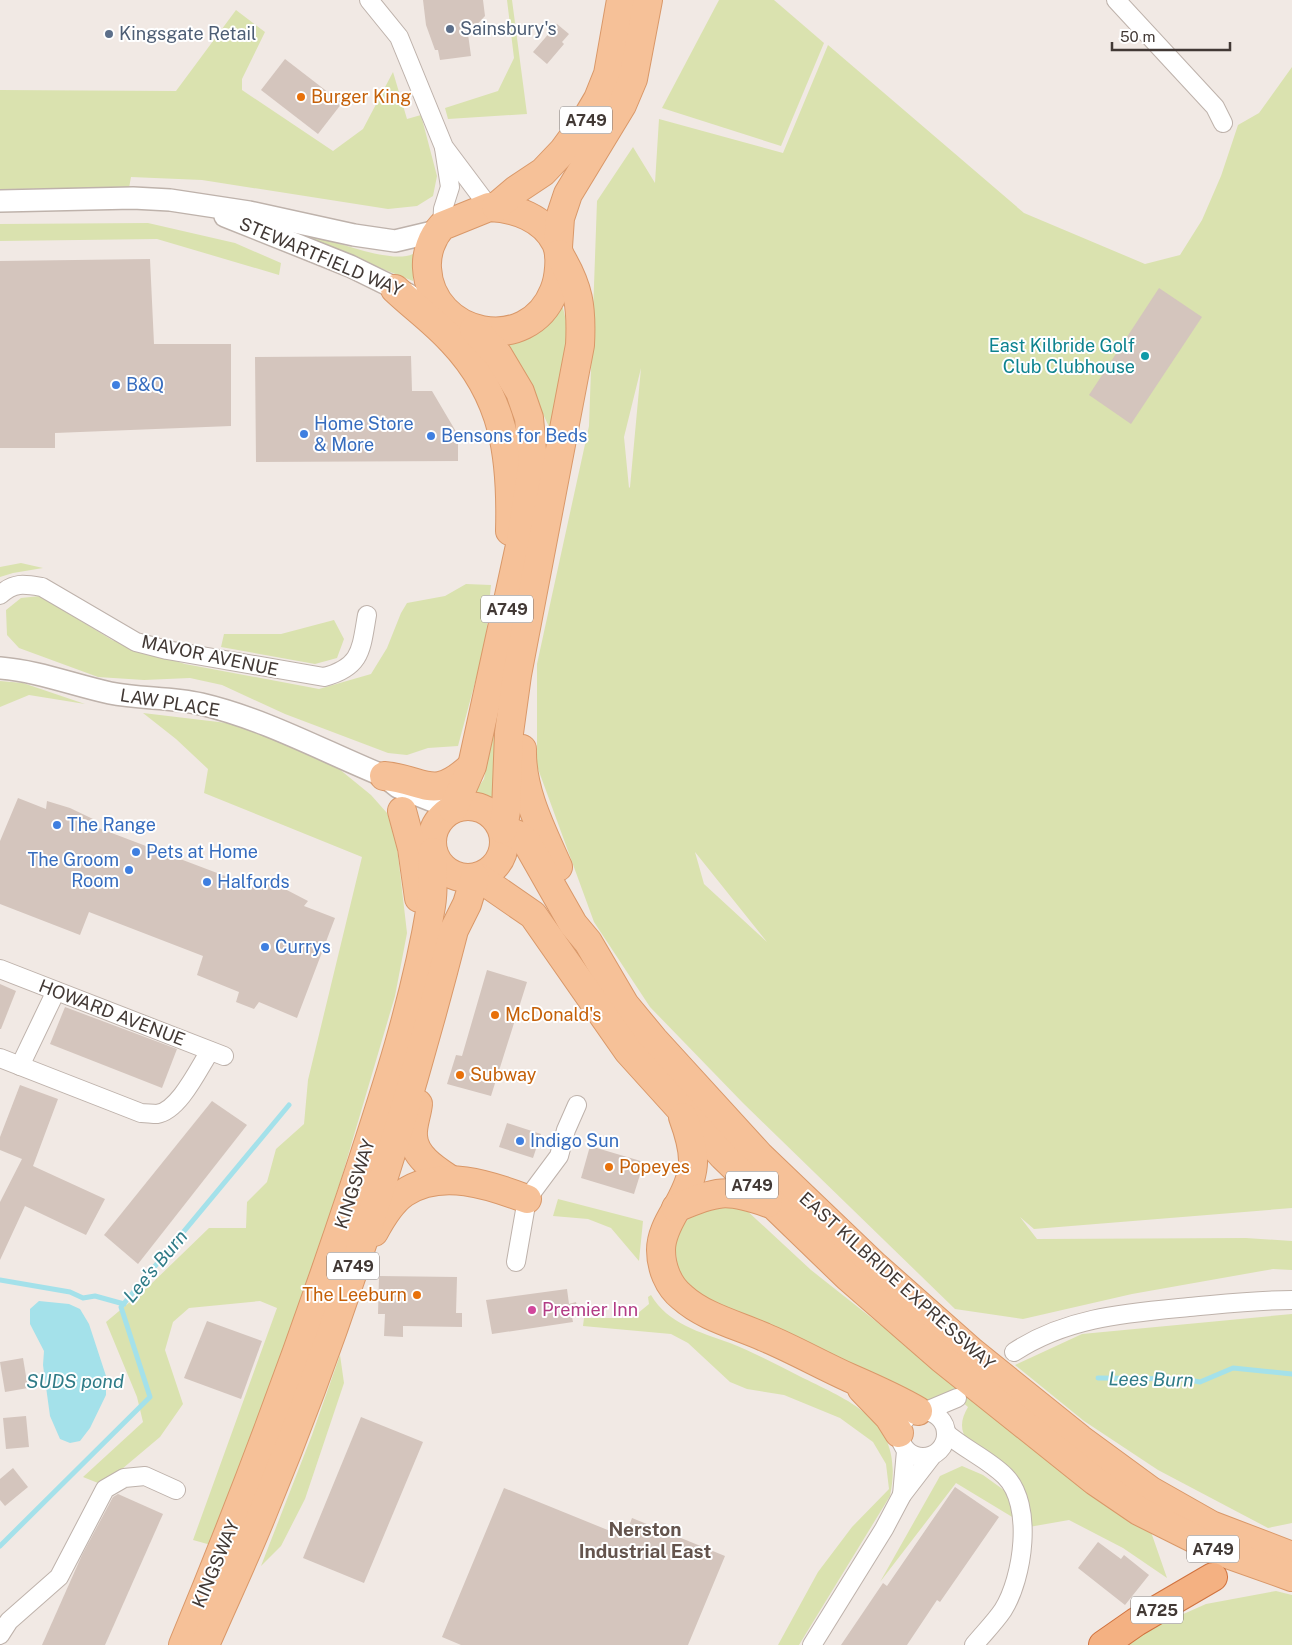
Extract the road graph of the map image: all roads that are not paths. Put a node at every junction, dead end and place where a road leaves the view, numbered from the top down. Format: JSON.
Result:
{"nodes":[{"id":1,"x":369,"y":0,"type":"edge"},
{"id":2,"x":621,"y":0,"type":"edge"},
{"id":3,"x":648,"y":0,"type":"edge"},
{"id":4,"x":1116,"y":0,"type":"edge"},
{"id":5,"x":602,"y":116,"type":"junction"},
{"id":6,"x":1223,"y":123,"type":"dead end"},
{"id":7,"x":444,"y":147,"type":"junction"},
{"id":8,"x":0,"y":201,"type":"edge"},
{"id":9,"x":200,"y":206,"type":"junction"},
{"id":10,"x":492,"y":207,"type":"junction"},
{"id":11,"x":439,"y":228,"type":"junction"},
{"id":12,"x":558,"y":251,"type":"junction"},
{"id":13,"x":395,"y":289,"type":"junction"},
{"id":14,"x":442,"y":308,"type":"junction"},
{"id":15,"x":474,"y":329,"type":"junction"},
{"id":16,"x":546,"y":464,"type":"junction"},
{"id":17,"x":514,"y":574,"type":"junction"},
{"id":18,"x":0,"y":595,"type":"edge"},
{"id":19,"x":367,"y":615,"type":"dead end"},
{"id":20,"x":0,"y":654,"type":"edge"},
{"id":21,"x":0,"y":668,"type":"edge"},
{"id":22,"x":27,"y":670,"type":"junction"},
{"id":23,"x":514,"y":704,"type":"junction"},
{"id":24,"x":337,"y":756,"type":"junction"},
{"id":25,"x":472,"y":766,"type":"junction"},
{"id":26,"x":384,"y":776,"type":"junction"},
{"id":27,"x":453,"y":809,"type":"junction"},
{"id":28,"x":402,"y":812,"type":"junction"},
{"id":29,"x":503,"y":829,"type":"junction"},
{"id":30,"x":433,"y":852,"type":"junction"},
{"id":31,"x":476,"y":877,"type":"junction"},
{"id":32,"x":426,"y":931,"type":"junction"},
{"id":33,"x":588,"y":942,"type":"junction"},
{"id":34,"x":0,"y":969,"type":"edge"},
{"id":35,"x":56,"y":991,"type":"junction"},
{"id":36,"x":437,"y":994,"type":"junction"},
{"id":37,"x":0,"y":1058,"type":"edge"},
{"id":38,"x":20,"y":1066,"type":"junction"},
{"id":39,"x":577,"y":1104,"type":"dead end"},
{"id":40,"x":681,"y":1111,"type":"junction"},
{"id":41,"x":452,"y":1180,"type":"junction"},
{"id":42,"x":527,"y":1199,"type":"junction"},
{"id":43,"x":772,"y":1205,"type":"junction"},
{"id":44,"x":676,"y":1208,"type":"junction"},
{"id":45,"x":516,"y":1262,"type":"dead end"},
{"id":46,"x":350,"y":1275,"type":"junction"},
{"id":47,"x":1292,"y":1300,"type":"edge"},
{"id":48,"x":1014,"y":1352,"type":"dead end"},
{"id":49,"x":849,"y":1378,"type":"junction"},
{"id":50,"x":922,"y":1411,"type":"junction"},
{"id":51,"x":946,"y":1432,"type":"junction"},
{"id":52,"x":903,"y":1442,"type":"junction"},
{"id":53,"x":934,"y":1455,"type":"junction"},
{"id":54,"x":985,"y":1462,"type":"junction"},
{"id":55,"x":176,"y":1490,"type":"dead end"},
{"id":56,"x":902,"y":1495,"type":"junction"},
{"id":57,"x":1292,"y":1556,"type":"edge"},
{"id":58,"x":1213,"y":1577,"type":"dead end"},
{"id":59,"x":1292,"y":1577,"type":"edge"},
{"id":60,"x":0,"y":1635,"type":"edge"},
{"id":61,"x":183,"y":1645,"type":"edge"},
{"id":62,"x":205,"y":1645,"type":"edge"},
{"id":63,"x":812,"y":1645,"type":"edge"},
{"id":64,"x":974,"y":1645,"type":"edge"},
{"id":65,"x":1103,"y":1645,"type":"edge"}],
"edges":[{"from":1,"to":7,"type":"street"},
{"from":2,"to":5,"type":"main road","number":"A749"},
{"from":3,"to":5,"type":"main road","number":"A749"},
{"from":4,"to":6,"type":"street"},
{"from":5,"to":10,"type":"main road","number":"A749"},
{"from":5,"to":12,"type":"main road","number":"A749"},
{"from":7,"to":10,"type":"street"},
{"from":7,"to":11,"type":"street"},
{"from":8,"to":9,"type":"street","name":"STEWARTFIELD WAY"},
{"from":9,"to":11,"type":"street","name":"STEWARTFIELD WAY"},
{"from":9,"to":13,"type":"street","name":"STEWARTFIELD WAY"},
{"from":10,"to":11,"type":"main road","number":"A749"},
{"from":10,"to":12,"type":"main road","number":"A749"},
{"from":11,"to":14,"type":"main road","number":"A749"},
{"from":12,"to":15,"type":"main road","number":"A749"},
{"from":12,"to":16,"type":"main road","number":"A749"},
{"from":13,"to":14,"type":"street","name":"STEWARTFIELD WAY"},
{"from":13,"to":17,"type":"main road"},
{"from":14,"to":15,"type":"main road","number":"A749"},
{"from":15,"to":16,"type":"main road","number":"A749"},
{"from":16,"to":17,"type":"main road","number":"A749"},
{"from":16,"to":23,"type":"main road","number":"A749"},
{"from":17,"to":25,"type":"main road","number":"A749"},
{"from":18,"to":19,"type":"street","name":"MAVOR AVENUE"},
{"from":20,"to":22,"type":"street","name":"LAW PLACE"},
{"from":21,"to":22,"type":"street","name":"LAW PLACE"},
{"from":22,"to":24,"type":"street","name":"LAW PLACE"},
{"from":23,"to":29,"type":"main road","number":"A749"},
{"from":23,"to":33,"type":"main road"},
{"from":24,"to":26,"type":"street","name":"LAW PLACE"},
{"from":24,"to":28,"type":"street","name":"LAW PLACE"},
{"from":25,"to":26,"type":"main road"},
{"from":25,"to":27,"type":"main road","number":"A749"},
{"from":26,"to":27,"type":"street","name":"LAW PLACE"},
{"from":27,"to":29,"type":"main road","number":"A749"},
{"from":27,"to":30,"type":"main road","number":"A749"},
{"from":28,"to":30,"type":"street","name":"LAW PLACE"},
{"from":28,"to":32,"type":"main road"},
{"from":29,"to":31,"type":"main road","number":"A749"},
{"from":29,"to":33,"type":"main road","name":"EAST KILBRIDE EXPRESSWAY","number":"A749"},
{"from":30,"to":31,"type":"main road","number":"A749"},
{"from":30,"to":32,"type":"main road","name":"KINGSWAY","number":"A749"},
{"from":31,"to":36,"type":"main road","name":"KINGSWAY","number":"A749"},
{"from":31,"to":40,"type":"main road","name":"EAST KILBRIDE EXPRESSWAY","number":"A749"},
{"from":32,"to":61,"type":"main road","name":"KINGSWAY","number":"A749"},
{"from":33,"to":57,"type":"main road","name":"EAST KILBRIDE EXPRESSWAY","number":"A749"},
{"from":34,"to":35,"type":"street","name":"HOWARD AVENUE"},
{"from":35,"to":38,"type":"street"},
{"from":35,"to":38,"type":"street","name":"HOWARD AVENUE"},
{"from":36,"to":41,"type":"main road"},
{"from":36,"to":46,"type":"main road","name":"KINGSWAY","number":"A749"},
{"from":37,"to":38,"type":"street"},
{"from":39,"to":42,"type":"street"},
{"from":40,"to":43,"type":"main road","name":"EAST KILBRIDE EXPRESSWAY","number":"A749"},
{"from":40,"to":44,"type":"main road"},
{"from":41,"to":42,"type":"main road"},
{"from":41,"to":46,"type":"main road"},
{"from":42,"to":45,"type":"street"},
{"from":43,"to":44,"type":"main road"},
{"from":43,"to":59,"type":"main road","name":"EAST KILBRIDE EXPRESSWAY","number":"A749"},
{"from":44,"to":49,"type":"main road"},
{"from":46,"to":62,"type":"main road","name":"KINGSWAY","number":"A749"},
{"from":47,"to":48,"type":"street"},
{"from":49,"to":50,"type":"main road"},
{"from":49,"to":52,"type":"main road"},
{"from":50,"to":51,"type":"street"},
{"from":50,"to":51,"type":"street"},
{"from":50,"to":52,"type":"street"},
{"from":51,"to":53,"type":"street"},
{"from":51,"to":54,"type":"street"},
{"from":52,"to":53,"type":"street"},
{"from":52,"to":56,"type":"street"},
{"from":53,"to":54,"type":"street"},
{"from":53,"to":56,"type":"street"},
{"from":54,"to":64,"type":"street"},
{"from":55,"to":60,"type":"street"},
{"from":56,"to":63,"type":"street"},
{"from":58,"to":65,"type":"highway","number":"A725"}]}
